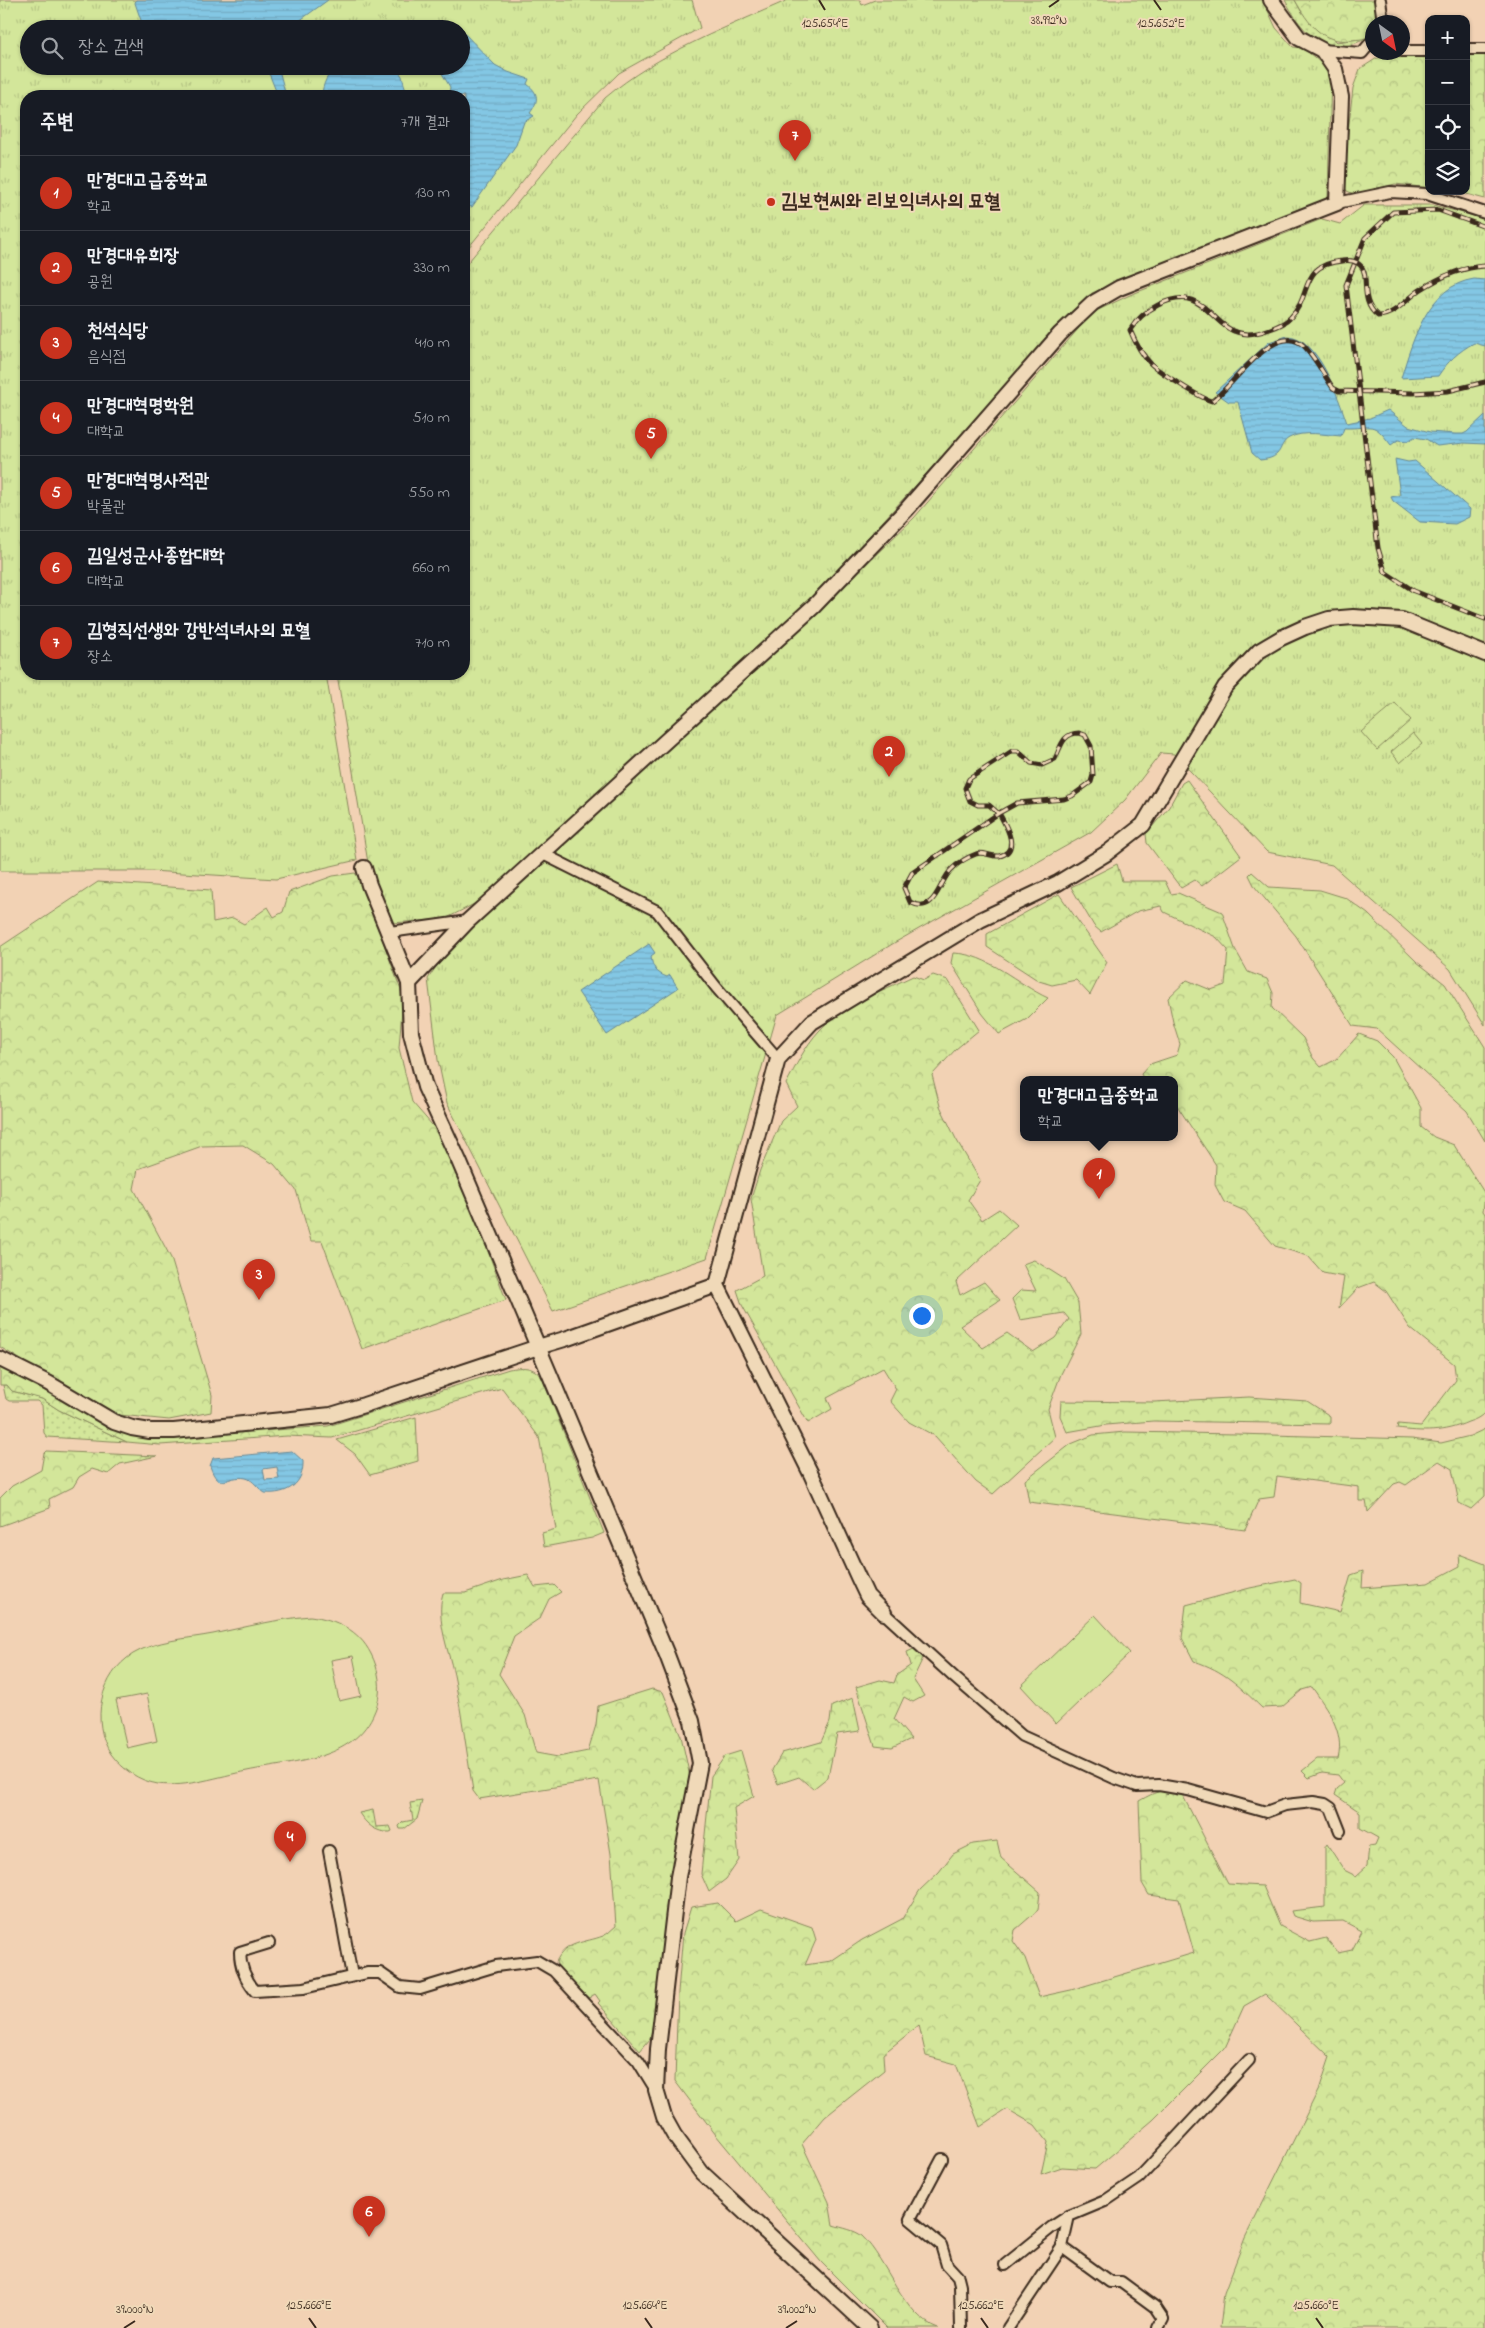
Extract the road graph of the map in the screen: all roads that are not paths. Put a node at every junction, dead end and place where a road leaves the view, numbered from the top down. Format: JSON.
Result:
{"nodes":[{"id":1,"x":1271,"y":0,"type":"edge"},
{"id":2,"x":1380,"y":0,"type":"edge"},
{"id":3,"x":1382,"y":15,"type":"edge"},
{"id":4,"x":1485,"y":48,"type":"edge"},
{"id":5,"x":1365,"y":49,"type":"edge"},
{"id":6,"x":1470,"y":49,"type":"edge"},
{"id":7,"x":1322,"y":50,"type":"junction"},
{"id":8,"x":1425,"y":50,"type":"edge"},
{"id":9,"x":1410,"y":51,"type":"edge"},
{"id":10,"x":1362,"y":53,"type":"junction"},
{"id":11,"x":1365,"y":53,"type":"edge"},
{"id":12,"x":1337,"y":203,"type":"junction"},
{"id":13,"x":1485,"y":213,"type":"edge"},
{"id":14,"x":1485,"y":654,"type":"edge"},
{"id":15,"x":542,"y":854,"type":"junction"},
{"id":16,"x":364,"y":868,"type":"dead end"},
{"id":17,"x":468,"y":921,"type":"junction"},
{"id":18,"x":390,"y":932,"type":"junction"},
{"id":19,"x":409,"y":983,"type":"junction"},
{"id":20,"x":778,"y":1059,"type":"junction"},
{"id":21,"x":717,"y":1285,"type":"junction"},
{"id":22,"x":538,"y":1347,"type":"junction"},
{"id":23,"x":0,"y":1359,"type":"edge"},
{"id":24,"x":884,"y":1613,"type":"joint"},
{"id":25,"x":1340,"y":1831,"type":"dead end"},
{"id":26,"x":329,"y":1851,"type":"dead end"},
{"id":27,"x":268,"y":1943,"type":"dead end"},
{"id":28,"x":352,"y":1976,"type":"junction"},
{"id":29,"x":1249,"y":2060,"type":"dead end"},
{"id":30,"x":656,"y":2090,"type":"junction"},
{"id":31,"x":942,"y":2159,"type":"dead end"},
{"id":32,"x":1069,"y":2216,"type":"junction"},
{"id":33,"x":1062,"y":2247,"type":"junction"},
{"id":34,"x":1005,"y":2265,"type":"dead end"},
{"id":35,"x":870,"y":2328,"type":"edge"},
{"id":36,"x":961,"y":2328,"type":"edge"},
{"id":37,"x":1008,"y":2328,"type":"edge"},
{"id":38,"x":1158,"y":2328,"type":"edge"}],
"edges":[{"from":1,"to":7,"type":"main road"},
{"from":2,"to":3,"type":"street"},
{"from":4,"to":6,"type":"street"},
{"from":5,"to":10,"type":"street"},
{"from":7,"to":10,"type":"street"},
{"from":7,"to":12,"type":"main road"},
{"from":8,"to":9,"type":"street"},
{"from":10,"to":11,"type":"street"},
{"from":12,"to":13,"type":"street"},
{"from":12,"to":15,"type":"main road"},
{"from":14,"to":20,"type":"main road"},
{"from":15,"to":17,"type":"main road"},
{"from":15,"to":20,"type":"street"},
{"from":16,"to":18,"type":"main road"},
{"from":17,"to":18,"type":"street"},
{"from":17,"to":19,"type":"main road"},
{"from":18,"to":19,"type":"main road"},
{"from":19,"to":22,"type":"main road"},
{"from":20,"to":21,"type":"main road"},
{"from":21,"to":22,"type":"main road"},
{"from":21,"to":24,"type":"main road"},
{"from":22,"to":23,"type":"main road"},
{"from":22,"to":30,"type":"main road"},
{"from":24,"to":25,"type":"street"},
{"from":26,"to":28,"type":"street"},
{"from":27,"to":28,"type":"street"},
{"from":28,"to":30,"type":"street"},
{"from":29,"to":32,"type":"street"},
{"from":30,"to":35,"type":"main road"},
{"from":31,"to":36,"type":"street"},
{"from":32,"to":33,"type":"street"},
{"from":32,"to":34,"type":"street"},
{"from":33,"to":37,"type":"street"},
{"from":33,"to":38,"type":"street"}]}
